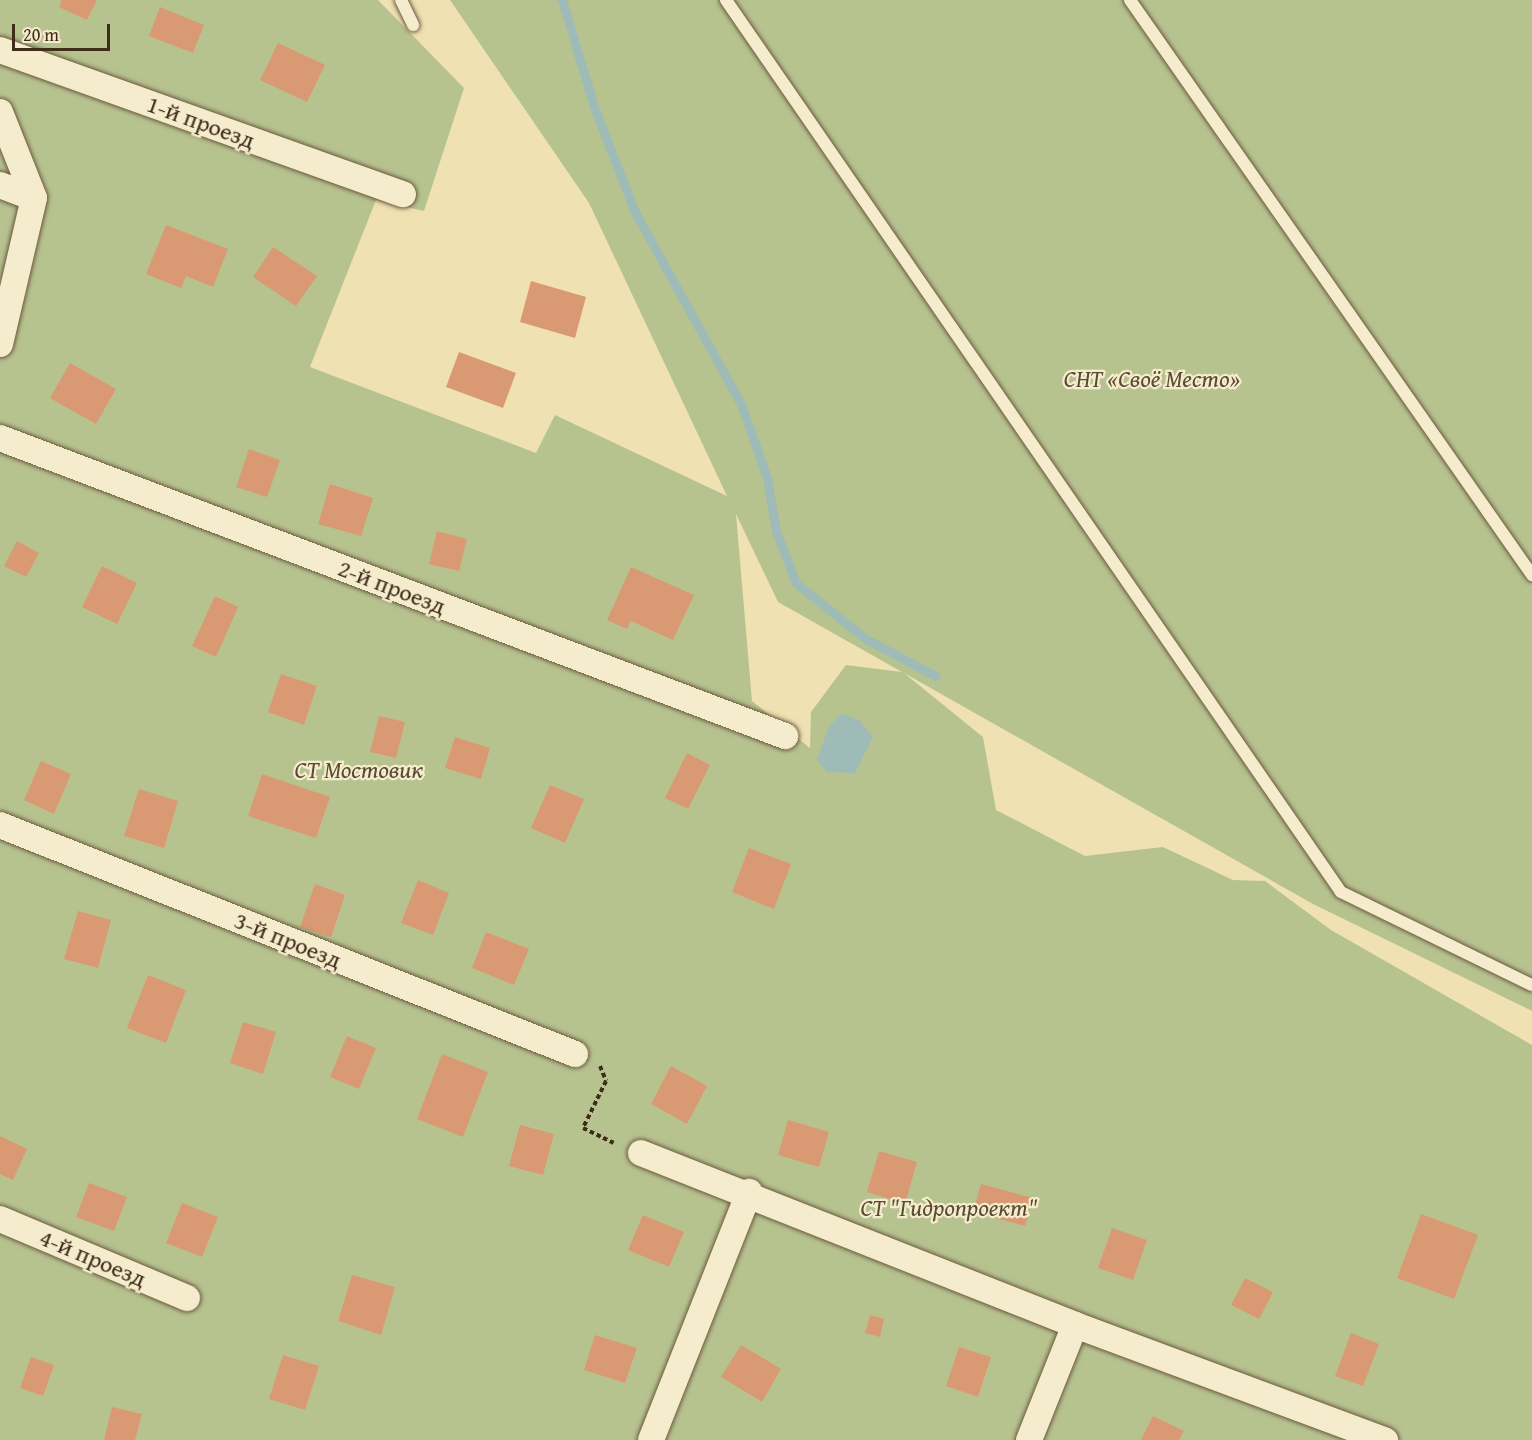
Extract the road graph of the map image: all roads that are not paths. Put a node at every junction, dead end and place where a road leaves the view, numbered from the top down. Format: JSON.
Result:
{"nodes":[{"id":1,"x":401,"y":0,"type":"edge"},
{"id":2,"x":726,"y":0,"type":"edge"},
{"id":3,"x":1131,"y":0,"type":"edge"},
{"id":4,"x":413,"y":26,"type":"dead end"},
{"id":5,"x":0,"y":50,"type":"edge"},
{"id":6,"x":0,"y":112,"type":"edge"},
{"id":7,"x":0,"y":185,"type":"edge"},
{"id":8,"x":403,"y":194,"type":"dead end"},
{"id":9,"x":34,"y":198,"type":"junction"},
{"id":10,"x":0,"y":344,"type":"edge"},
{"id":11,"x":0,"y":438,"type":"edge"},
{"id":12,"x":1532,"y":575,"type":"edge"},
{"id":13,"x":785,"y":736,"type":"dead end"},
{"id":14,"x":0,"y":825,"type":"edge"},
{"id":15,"x":1532,"y":986,"type":"edge"},
{"id":16,"x":575,"y":1054,"type":"road end"},
{"id":17,"x":641,"y":1153,"type":"road end"},
{"id":18,"x":749,"y":1192,"type":"junction"},
{"id":19,"x":0,"y":1218,"type":"edge"},
{"id":20,"x":187,"y":1298,"type":"dead end"},
{"id":21,"x":1075,"y":1325,"type":"junction"},
{"id":22,"x":651,"y":1440,"type":"edge"},
{"id":23,"x":1029,"y":1440,"type":"edge"},
{"id":24,"x":1385,"y":1440,"type":"edge"}],
"edges":[{"from":1,"to":4,"type":"lane"},
{"from":2,"to":15,"type":"lane"},
{"from":3,"to":12,"type":"lane"},
{"from":5,"to":8,"type":"street","name":"1-й проезд"},
{"from":6,"to":9,"type":"street"},
{"from":7,"to":9,"type":"street"},
{"from":9,"to":10,"type":"street"},
{"from":11,"to":13,"type":"street","name":"2-й проезд"},
{"from":14,"to":16,"type":"street","name":"3-й проезд"},
{"from":17,"to":18,"type":"street"},
{"from":18,"to":21,"type":"street"},
{"from":18,"to":22,"type":"street"},
{"from":19,"to":20,"type":"street","name":"4-й проезд"},
{"from":21,"to":23,"type":"street"},
{"from":21,"to":24,"type":"street"}]}
